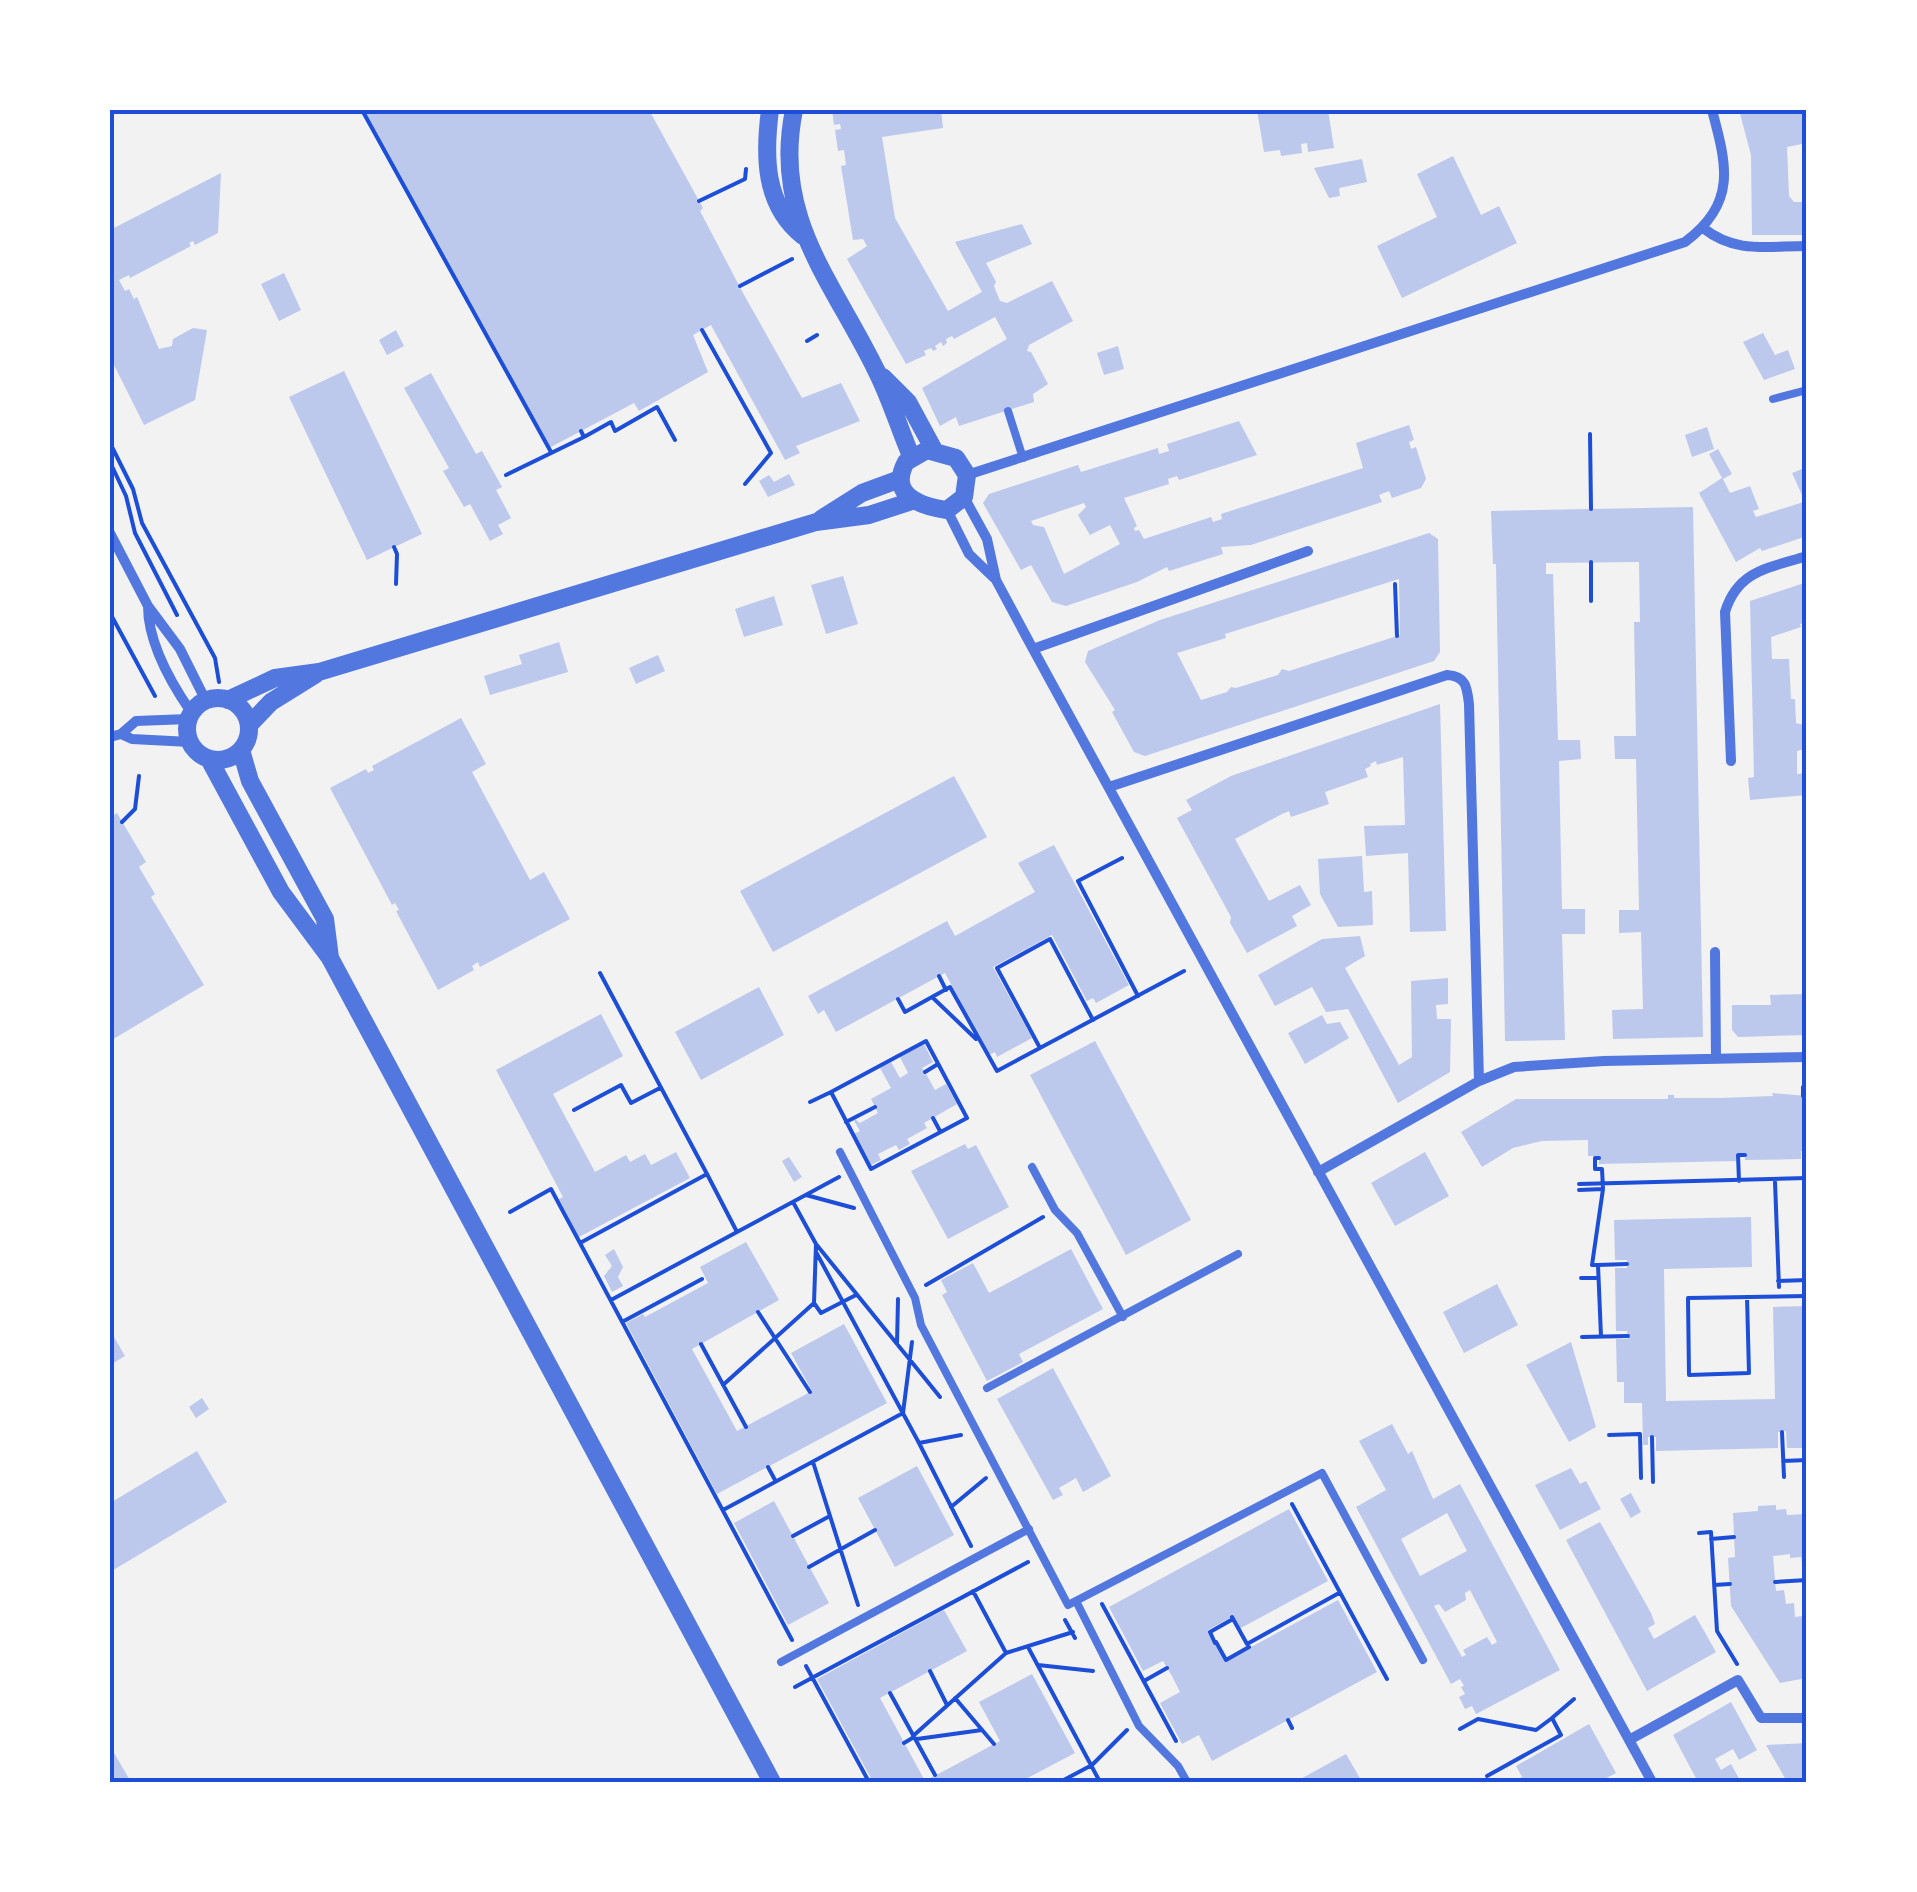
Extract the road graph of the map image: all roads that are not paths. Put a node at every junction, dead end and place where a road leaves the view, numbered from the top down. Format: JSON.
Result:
{"nodes":[{"id":1,"x":770,"y":110,"type":"edge"},
{"id":2,"x":794,"y":110,"type":"edge"},
{"id":3,"x":1712,"y":110,"type":"edge"},
{"id":4,"x":1703,"y":228,"type":"junction"},
{"id":5,"x":804,"y":236,"type":"junction"},
{"id":6,"x":1807,"y":246,"type":"edge"},
{"id":7,"x":878,"y":374,"type":"junction"},
{"id":8,"x":1807,"y":390,"type":"edge"},
{"id":9,"x":1773,"y":399,"type":"dead end"},
{"id":10,"x":1008,"y":411,"type":"dead end"},
{"id":11,"x":934,"y":450,"type":"junction"},
{"id":12,"x":912,"y":456,"type":"junction"},
{"id":13,"x":1023,"y":458,"type":"junction"},
{"id":14,"x":967,"y":476,"type":"junction"},
{"id":15,"x":900,"y":479,"type":"junction"},
{"id":16,"x":964,"y":497,"type":"junction"},
{"id":17,"x":912,"y":501,"type":"junction"},
{"id":18,"x":946,"y":510,"type":"junction"},
{"id":19,"x":816,"y":522,"type":"junction"},
{"id":20,"x":110,"y":533,"type":"edge"},
{"id":21,"x":1308,"y":551,"type":"dead end"},
{"id":22,"x":1807,"y":556,"type":"edge"},
{"id":23,"x":996,"y":580,"type":"junction"},
{"id":24,"x":148,"y":606,"type":"junction"},
{"id":25,"x":1033,"y":649,"type":"junction"},
{"id":26,"x":319,"y":672,"type":"junction"},
{"id":27,"x":207,"y":706,"type":"junction"},
{"id":28,"x":249,"y":724,"type":"junction"},
{"id":29,"x":115,"y":736,"type":"edge"},
{"id":30,"x":190,"y":742,"type":"junction"},
{"id":31,"x":241,"y":750,"type":"junction"},
{"id":32,"x":209,"y":759,"type":"junction"},
{"id":33,"x":1731,"y":761,"type":"dead end"},
{"id":34,"x":1109,"y":787,"type":"junction"},
{"id":35,"x":1715,"y":952,"type":"dead end"},
{"id":36,"x":330,"y":958,"type":"junction"},
{"id":37,"x":1807,"y":1057,"type":"edge"},
{"id":38,"x":1716,"y":1059,"type":"junction"},
{"id":39,"x":1479,"y":1082,"type":"junction"},
{"id":40,"x":840,"y":1152,"type":"dead end"},
{"id":41,"x":1032,"y":1167,"type":"dead end"},
{"id":42,"x":1318,"y":1172,"type":"junction"},
{"id":43,"x":1238,"y":1254,"type":"dead end"},
{"id":44,"x":1123,"y":1317,"type":"junction"},
{"id":45,"x":987,"y":1388,"type":"dead end"},
{"id":46,"x":1029,"y":1529,"type":"junction"},
{"id":47,"x":1076,"y":1601,"type":"junction"},
{"id":48,"x":1423,"y":1660,"type":"dead end"},
{"id":49,"x":781,"y":1662,"type":"dead end"},
{"id":50,"x":1807,"y":1718,"type":"edge"},
{"id":51,"x":1629,"y":1740,"type":"junction"},
{"id":52,"x":772,"y":1782,"type":"edge"},
{"id":53,"x":1187,"y":1782,"type":"edge"},
{"id":54,"x":1652,"y":1782,"type":"edge"}],
"edges":[{"from":1,"to":5,"type":"street"},
{"from":2,"to":5,"type":"street"},
{"from":3,"to":4,"type":"street"},
{"from":4,"to":6,"type":"street"},
{"from":4,"to":13,"type":"street"},
{"from":5,"to":7,"type":"street"},
{"from":7,"to":11,"type":"street"},
{"from":7,"to":12,"type":"street"},
{"from":8,"to":9,"type":"lane"},
{"from":10,"to":13,"type":"lane"},
{"from":11,"to":12,"type":"street"},
{"from":11,"to":14,"type":"street"},
{"from":12,"to":15,"type":"street"},
{"from":13,"to":14,"type":"street"},
{"from":14,"to":16,"type":"street"},
{"from":15,"to":17,"type":"street"},
{"from":15,"to":19,"type":"street"},
{"from":16,"to":18,"type":"street"},
{"from":16,"to":23,"type":"street"},
{"from":17,"to":18,"type":"street"},
{"from":17,"to":19,"type":"street"},
{"from":18,"to":23,"type":"street"},
{"from":19,"to":26,"type":"street"},
{"from":20,"to":24,"type":"street"},
{"from":21,"to":25,"type":"street"},
{"from":22,"to":33,"type":"street"},
{"from":23,"to":25,"type":"street"},
{"from":24,"to":27,"type":"street"},
{"from":24,"to":27,"type":"street"},
{"from":25,"to":34,"type":"street"},
{"from":26,"to":27,"type":"street"},
{"from":26,"to":28,"type":"street"},
{"from":27,"to":28,"type":"street"},
{"from":27,"to":29,"type":"street"},
{"from":27,"to":30,"type":"street"},
{"from":28,"to":31,"type":"street"},
{"from":29,"to":30,"type":"street"},
{"from":30,"to":32,"type":"street"},
{"from":31,"to":32,"type":"street"},
{"from":31,"to":36,"type":"street"},
{"from":32,"to":36,"type":"street"},
{"from":34,"to":39,"type":"street"},
{"from":34,"to":42,"type":"street"},
{"from":35,"to":38,"type":"street"},
{"from":36,"to":52,"type":"street"},
{"from":37,"to":38,"type":"street"},
{"from":38,"to":39,"type":"street"},
{"from":39,"to":42,"type":"street"},
{"from":40,"to":46,"type":"lane"},
{"from":41,"to":44,"type":"lane"},
{"from":42,"to":51,"type":"street"},
{"from":43,"to":44,"type":"lane"},
{"from":44,"to":45,"type":"lane"},
{"from":46,"to":47,"type":"lane"},
{"from":46,"to":49,"type":"lane"},
{"from":47,"to":48,"type":"lane"},
{"from":47,"to":53,"type":"lane"},
{"from":50,"to":51,"type":"street"},
{"from":51,"to":54,"type":"street"}]}
